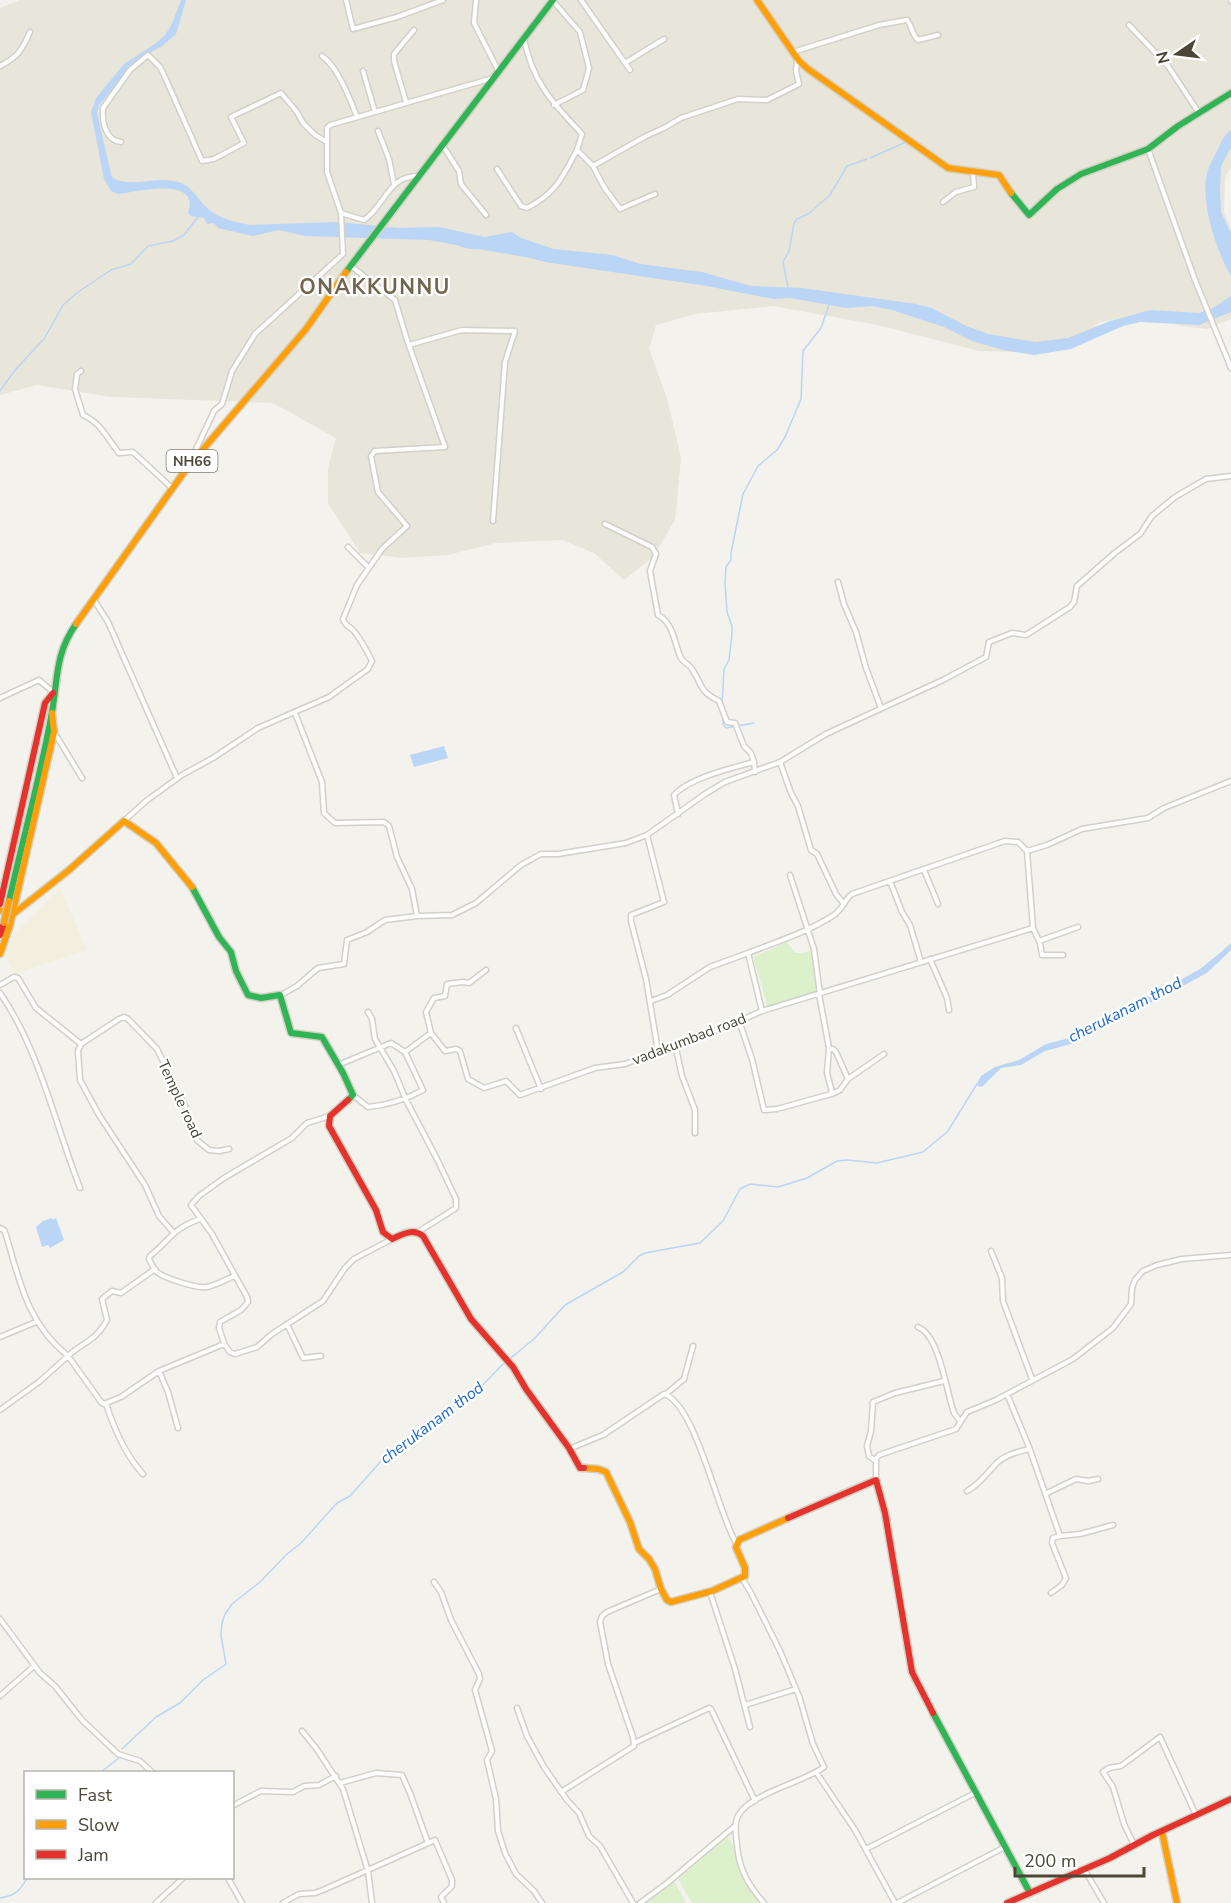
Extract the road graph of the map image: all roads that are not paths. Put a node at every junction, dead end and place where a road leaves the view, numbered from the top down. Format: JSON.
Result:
{"nodes":[{"id":1,"x":346,"y":0,"type":"edge"},
{"id":2,"x":442,"y":0,"type":"edge"},
{"id":3,"x":476,"y":0,"type":"edge"},
{"id":4,"x":553,"y":0,"type":"edge"},
{"id":5,"x":581,"y":0,"type":"edge"},
{"id":6,"x":757,"y":0,"type":"edge"},
{"id":7,"x":1129,"y":25,"type":"dead end"},
{"id":8,"x":414,"y":30,"type":"dead end"},
{"id":9,"x":30,"y":32,"type":"dead end"},
{"id":10,"x":938,"y":35,"type":"dead end"},
{"id":11,"x":524,"y":39,"type":"junction"},
{"id":12,"x":664,"y":39,"type":"dead end"},
{"id":13,"x":792,"y":52,"type":"junction"},
{"id":14,"x":322,"y":56,"type":"dead end"},
{"id":15,"x":797,"y":59,"type":"junction"},
{"id":16,"x":625,"y":63,"type":"junction"},
{"id":17,"x":0,"y":66,"type":"edge"},
{"id":18,"x":630,"y":70,"type":"dead end"},
{"id":19,"x":363,"y":71,"type":"dead end"},
{"id":20,"x":497,"y":75,"type":"junction"},
{"id":21,"x":1231,"y":93,"type":"edge"},
{"id":22,"x":406,"y":102,"type":"junction"},
{"id":23,"x":554,"y":105,"type":"junction"},
{"id":24,"x":375,"y":112,"type":"junction"},
{"id":25,"x":1199,"y":113,"type":"junction"},
{"id":26,"x":357,"y":117,"type":"junction"},
{"id":27,"x":378,"y":131,"type":"dead end"},
{"id":28,"x":122,"y":142,"type":"dead end"},
{"id":29,"x":327,"y":142,"type":"junction"},
{"id":30,"x":443,"y":146,"type":"junction"},
{"id":31,"x":1148,"y":149,"type":"junction"},
{"id":32,"x":577,"y":150,"type":"junction"},
{"id":33,"x":593,"y":166,"type":"junction"},
{"id":34,"x":497,"y":169,"type":"dead end"},
{"id":35,"x":972,"y":172,"type":"junction"},
{"id":36,"x":419,"y":176,"type":"junction"},
{"id":37,"x":394,"y":184,"type":"junction"},
{"id":38,"x":655,"y":194,"type":"dead end"},
{"id":39,"x":943,"y":202,"type":"dead end"},
{"id":40,"x":341,"y":213,"type":"junction"},
{"id":41,"x":486,"y":215,"type":"dead end"},
{"id":42,"x":350,"y":266,"type":"junction"},
{"id":43,"x":409,"y":345,"type":"junction"},
{"id":44,"x":1231,"y":368,"type":"edge"},
{"id":45,"x":81,"y":372,"type":"dead end"},
{"id":46,"x":187,"y":468,"type":"junction"},
{"id":47,"x":1231,"y":476,"type":"edge"},
{"id":48,"x":172,"y":488,"type":"junction"},
{"id":49,"x":493,"y":521,"type":"dead end"},
{"id":50,"x":605,"y":524,"type":"dead end"},
{"id":51,"x":348,"y":548,"type":"dead end"},
{"id":52,"x":369,"y":568,"type":"junction"},
{"id":53,"x":838,"y":582,"type":"dead end"},
{"id":54,"x":94,"y":600,"type":"junction"},
{"id":55,"x":53,"y":692,"type":"junction"},
{"id":56,"x":0,"y":698,"type":"edge"},
{"id":57,"x":881,"y":708,"type":"junction"},
{"id":58,"x":52,"y":711,"type":"junction"},
{"id":59,"x":295,"y":713,"type":"junction"},
{"id":60,"x":54,"y":732,"type":"junction"},
{"id":61,"x":754,"y":762,"type":"junction"},
{"id":62,"x":780,"y":762,"type":"junction"},
{"id":63,"x":755,"y":772,"type":"junction"},
{"id":64,"x":82,"y":778,"type":"dead end"},
{"id":65,"x":177,"y":778,"type":"junction"},
{"id":66,"x":1231,"y":781,"type":"edge"},
{"id":67,"x":678,"y":814,"type":"junction"},
{"id":68,"x":124,"y":821,"type":"junction"},
{"id":69,"x":647,"y":835,"type":"junction"},
{"id":70,"x":1027,"y":851,"type":"junction"},
{"id":71,"x":924,"y":870,"type":"junction"},
{"id":72,"x":790,"y":874,"type":"dead end"},
{"id":73,"x":890,"y":881,"type":"junction"},
{"id":74,"x":1,"y":902,"type":"edge"},
{"id":75,"x":844,"y":904,"type":"junction"},
{"id":76,"x":938,"y":904,"type":"dead end"},
{"id":77,"x":0,"y":910,"type":"edge"},
{"id":78,"x":12,"y":915,"type":"junction"},
{"id":79,"x":417,"y":916,"type":"junction"},
{"id":80,"x":1078,"y":927,"type":"dead end"},
{"id":81,"x":807,"y":928,"type":"junction"},
{"id":82,"x":1034,"y":928,"type":"junction"},
{"id":83,"x":0,"y":935,"type":"edge"},
{"id":84,"x":1039,"y":941,"type":"junction"},
{"id":85,"x":748,"y":952,"type":"junction"},
{"id":86,"x":0,"y":954,"type":"edge"},
{"id":87,"x":1063,"y":955,"type":"dead end"},
{"id":88,"x":930,"y":959,"type":"junction"},
{"id":89,"x":921,"y":962,"type":"junction"},
{"id":90,"x":486,"y":970,"type":"dead end"},
{"id":91,"x":0,"y":985,"type":"edge"},
{"id":92,"x":0,"y":993,"type":"edge"},
{"id":93,"x":819,"y":994,"type":"junction"},
{"id":94,"x":280,"y":995,"type":"junction"},
{"id":95,"x":651,"y":1001,"type":"junction"},
{"id":96,"x":949,"y":1010,"type":"dead end"},
{"id":97,"x":762,"y":1011,"type":"junction"},
{"id":98,"x":368,"y":1012,"type":"dead end"},
{"id":99,"x":740,"y":1021,"type":"junction"},
{"id":100,"x":516,"y":1028,"type":"dead end"},
{"id":101,"x":431,"y":1034,"type":"junction"},
{"id":102,"x":81,"y":1044,"type":"junction"},
{"id":103,"x":675,"y":1044,"type":"junction"},
{"id":104,"x":380,"y":1048,"type":"junction"},
{"id":105,"x":829,"y":1049,"type":"junction"},
{"id":106,"x":658,"y":1051,"type":"junction"},
{"id":107,"x":405,"y":1052,"type":"junction"},
{"id":108,"x":884,"y":1054,"type":"dead end"},
{"id":109,"x":337,"y":1065,"type":"junction"},
{"id":110,"x":848,"y":1079,"type":"junction"},
{"id":111,"x":541,"y":1089,"type":"junction"},
{"id":112,"x":352,"y":1095,"type":"junction"},
{"id":113,"x":831,"y":1095,"type":"junction"},
{"id":114,"x":405,"y":1100,"type":"junction"},
{"id":115,"x":330,"y":1116,"type":"junction"},
{"id":116,"x":695,"y":1133,"type":"dead end"},
{"id":117,"x":229,"y":1149,"type":"dead end"},
{"id":118,"x":80,"y":1188,"type":"dead end"},
{"id":119,"x":200,"y":1219,"type":"junction"},
{"id":120,"x":0,"y":1228,"type":"edge"},
{"id":121,"x":173,"y":1232,"type":"junction"},
{"id":122,"x":418,"y":1232,"type":"junction"},
{"id":123,"x":392,"y":1239,"type":"junction"},
{"id":124,"x":991,"y":1251,"type":"dead end"},
{"id":125,"x":1231,"y":1255,"type":"edge"},
{"id":126,"x":155,"y":1269,"type":"junction"},
{"id":127,"x":234,"y":1276,"type":"junction"},
{"id":128,"x":36,"y":1322,"type":"junction"},
{"id":129,"x":287,"y":1324,"type":"junction"},
{"id":130,"x":918,"y":1327,"type":"dead end"},
{"id":131,"x":0,"y":1337,"type":"edge"},
{"id":132,"x":224,"y":1344,"type":"junction"},
{"id":133,"x":693,"y":1346,"type":"dead end"},
{"id":134,"x":68,"y":1356,"type":"junction"},
{"id":135,"x":321,"y":1356,"type":"dead end"},
{"id":136,"x":159,"y":1371,"type":"junction"},
{"id":137,"x":1032,"y":1379,"type":"junction"},
{"id":138,"x":944,"y":1381,"type":"junction"},
{"id":139,"x":666,"y":1394,"type":"junction"},
{"id":140,"x":1007,"y":1394,"type":"junction"},
{"id":141,"x":106,"y":1404,"type":"junction"},
{"id":142,"x":0,"y":1410,"type":"edge"},
{"id":143,"x":960,"y":1421,"type":"junction"},
{"id":144,"x":178,"y":1428,"type":"dead end"},
{"id":145,"x":569,"y":1449,"type":"junction"},
{"id":146,"x":1029,"y":1449,"type":"junction"},
{"id":147,"x":876,"y":1461,"type":"junction"},
{"id":148,"x":143,"y":1474,"type":"dead end"},
{"id":149,"x":1098,"y":1479,"type":"dead end"},
{"id":150,"x":876,"y":1480,"type":"junction"},
{"id":151,"x":967,"y":1491,"type":"dead end"},
{"id":152,"x":1045,"y":1494,"type":"junction"},
{"id":153,"x":1113,"y":1525,"type":"dead end"},
{"id":154,"x":1060,"y":1536,"type":"junction"},
{"id":155,"x":736,"y":1543,"type":"junction"},
{"id":156,"x":742,"y":1578,"type":"junction"},
{"id":157,"x":434,"y":1581,"type":"dead end"},
{"id":158,"x":661,"y":1589,"type":"junction"},
{"id":159,"x":710,"y":1592,"type":"junction"},
{"id":160,"x":1051,"y":1593,"type":"dead end"},
{"id":161,"x":0,"y":1619,"type":"edge"},
{"id":162,"x":34,"y":1666,"type":"junction"},
{"id":163,"x":796,"y":1689,"type":"junction"},
{"id":164,"x":0,"y":1696,"type":"edge"},
{"id":165,"x":745,"y":1705,"type":"junction"},
{"id":166,"x":517,"y":1708,"type":"dead end"},
{"id":167,"x":750,"y":1727,"type":"dead end"},
{"id":168,"x":302,"y":1731,"type":"dead end"},
{"id":169,"x":634,"y":1743,"type":"junction"},
{"id":170,"x":150,"y":1771,"type":"edge"},
{"id":171,"x":816,"y":1772,"type":"junction"},
{"id":172,"x":336,"y":1776,"type":"junction"},
{"id":173,"x":340,"y":1783,"type":"junction"},
{"id":174,"x":561,"y":1792,"type":"junction"},
{"id":175,"x":975,"y":1793,"type":"junction"},
{"id":176,"x":1231,"y":1799,"type":"edge"},
{"id":177,"x":755,"y":1801,"type":"junction"},
{"id":178,"x":234,"y":1805,"type":"edge"},
{"id":179,"x":1197,"y":1816,"type":"junction"},
{"id":180,"x":736,"y":1826,"type":"junction"},
{"id":181,"x":1162,"y":1832,"type":"junction"},
{"id":182,"x":428,"y":1843,"type":"junction"},
{"id":183,"x":1134,"y":1845,"type":"junction"},
{"id":184,"x":1005,"y":1847,"type":"junction"},
{"id":185,"x":866,"y":1849,"type":"junction"},
{"id":186,"x":1084,"y":1869,"type":"junction"},
{"id":187,"x":368,"y":1871,"type":"junction"},
{"id":188,"x":182,"y":1879,"type":"edge"},
{"id":189,"x":229,"y":1879,"type":"edge"},
{"id":190,"x":1030,"y":1893,"type":"junction"},
{"id":191,"x":156,"y":1903,"type":"edge"},
{"id":192,"x":242,"y":1903,"type":"edge"},
{"id":193,"x":283,"y":1903,"type":"edge"},
{"id":194,"x":372,"y":1903,"type":"edge"},
{"id":195,"x":444,"y":1903,"type":"edge"},
{"id":196,"x":542,"y":1903,"type":"edge"},
{"id":197,"x":633,"y":1903,"type":"edge"},
{"id":198,"x":640,"y":1903,"type":"edge"},
{"id":199,"x":764,"y":1903,"type":"edge"},
{"id":200,"x":896,"y":1903,"type":"edge"},
{"id":201,"x":1007,"y":1903,"type":"edge"},
{"id":202,"x":1104,"y":1903,"type":"edge"},
{"id":203,"x":1177,"y":1903,"type":"edge"}],
"edges":[{"from":1,"to":2,"type":"street"},
{"from":3,"to":20,"type":"street"},
{"from":4,"to":11,"type":"main road","number":"NH66"},
{"from":4,"to":23,"type":"street"},
{"from":5,"to":16,"type":"street"},
{"from":6,"to":13,"type":"main road"},
{"from":7,"to":25,"type":"street"},
{"from":8,"to":22,"type":"street"},
{"from":9,"to":17,"type":"street"},
{"from":10,"to":13,"type":"street"},
{"from":11,"to":20,"type":"main road","number":"NH66"},
{"from":11,"to":23,"type":"street"},
{"from":12,"to":16,"type":"street"},
{"from":13,"to":15,"type":"main road"},
{"from":14,"to":26,"type":"street"},
{"from":15,"to":33,"type":"street"},
{"from":15,"to":35,"type":"main road"},
{"from":16,"to":18,"type":"street"},
{"from":19,"to":24,"type":"street"},
{"from":20,"to":22,"type":"street"},
{"from":20,"to":30,"type":"main road","number":"NH66"},
{"from":21,"to":25,"type":"main road"},
{"from":22,"to":24,"type":"street"},
{"from":23,"to":32,"type":"street"},
{"from":24,"to":26,"type":"street"},
{"from":25,"to":31,"type":"main road"},
{"from":26,"to":29,"type":"street"},
{"from":27,"to":37,"type":"street"},
{"from":28,"to":29,"type":"street"},
{"from":29,"to":40,"type":"street"},
{"from":30,"to":36,"type":"main road","number":"NH66"},
{"from":30,"to":41,"type":"street"},
{"from":31,"to":35,"type":"main road"},
{"from":31,"to":44,"type":"street"},
{"from":32,"to":33,"type":"street"},
{"from":32,"to":34,"type":"street"},
{"from":33,"to":38,"type":"street"},
{"from":35,"to":39,"type":"street"},
{"from":36,"to":37,"type":"street"},
{"from":36,"to":42,"type":"main road","number":"NH66"},
{"from":37,"to":40,"type":"street"},
{"from":40,"to":46,"type":"street"},
{"from":42,"to":43,"type":"street"},
{"from":42,"to":46,"type":"main road","number":"NH66"},
{"from":43,"to":49,"type":"street"},
{"from":43,"to":52,"type":"street"},
{"from":45,"to":48,"type":"street"},
{"from":46,"to":48,"type":"main road","number":"NH66"},
{"from":47,"to":57,"type":"street"},
{"from":48,"to":54,"type":"main road","number":"NH66"},
{"from":50,"to":61,"type":"street"},
{"from":51,"to":52,"type":"street"},
{"from":52,"to":59,"type":"street"},
{"from":53,"to":57,"type":"street"},
{"from":54,"to":55,"type":"main road","number":"NH66"},
{"from":54,"to":65,"type":"street"},
{"from":55,"to":56,"type":"street"},
{"from":55,"to":58,"type":"main road","number":"NH66"},
{"from":55,"to":74,"type":"main road","number":"NH66"},
{"from":57,"to":62,"type":"street"},
{"from":58,"to":60,"type":"main road"},
{"from":58,"to":83,"type":"main road","number":"NH66","bridge":true},
{"from":59,"to":65,"type":"street"},
{"from":59,"to":79,"type":"street"},
{"from":60,"to":64,"type":"street"},
{"from":60,"to":78,"type":"main road"},
{"from":61,"to":63,"type":"street"},
{"from":61,"to":67,"type":"street"},
{"from":62,"to":63,"type":"street"},
{"from":62,"to":75,"type":"street"},
{"from":63,"to":67,"type":"street"},
{"from":65,"to":68,"type":"street"},
{"from":66,"to":70,"type":"street"},
{"from":67,"to":69,"type":"street"},
{"from":68,"to":78,"type":"main road"},
{"from":68,"to":94,"type":"main road"},
{"from":69,"to":79,"type":"street"},
{"from":69,"to":95,"type":"street"},
{"from":70,"to":71,"type":"street"},
{"from":70,"to":82,"type":"street"},
{"from":71,"to":73,"type":"street"},
{"from":71,"to":76,"type":"street"},
{"from":72,"to":81,"type":"street"},
{"from":73,"to":75,"type":"street"},
{"from":73,"to":89,"type":"street"},
{"from":75,"to":81,"type":"street"},
{"from":77,"to":78,"type":"main road"},
{"from":78,"to":86,"type":"main road"},
{"from":79,"to":94,"type":"street"},
{"from":80,"to":84,"type":"street"},
{"from":81,"to":85,"type":"street"},
{"from":81,"to":93,"type":"street"},
{"from":82,"to":84,"type":"street"},
{"from":82,"to":88,"type":"street"},
{"from":84,"to":87,"type":"street"},
{"from":85,"to":95,"type":"street"},
{"from":85,"to":97,"type":"street","name":"vadakumbad road"},
{"from":88,"to":89,"type":"street"},
{"from":88,"to":96,"type":"street"},
{"from":89,"to":93,"type":"street"},
{"from":90,"to":101,"type":"street"},
{"from":91,"to":102,"type":"street"},
{"from":92,"to":118,"type":"street"},
{"from":93,"to":97,"type":"street"},
{"from":93,"to":105,"type":"street"},
{"from":94,"to":109,"type":"main road"},
{"from":95,"to":106,"type":"street"},
{"from":97,"to":99,"type":"street","name":"vadakumbad road"},
{"from":98,"to":104,"type":"street"},
{"from":99,"to":103,"type":"street","name":"vadakumbad road"},
{"from":99,"to":113,"type":"street"},
{"from":100,"to":111,"type":"street"},
{"from":101,"to":107,"type":"street"},
{"from":101,"to":111,"type":"street","name":"vadakumbad road"},
{"from":102,"to":117,"type":"street","name":"Temple road"},
{"from":102,"to":121,"type":"street"},
{"from":103,"to":106,"type":"street","name":"vadakumbad road"},
{"from":103,"to":116,"type":"street"},
{"from":104,"to":107,"type":"street"},
{"from":104,"to":109,"type":"street"},
{"from":104,"to":114,"type":"street"},
{"from":105,"to":110,"type":"street"},
{"from":105,"to":113,"type":"street"},
{"from":106,"to":111,"type":"street","name":"vadakumbad road"},
{"from":107,"to":114,"type":"street"},
{"from":108,"to":110,"type":"street"},
{"from":109,"to":112,"type":"main road"},
{"from":110,"to":113,"type":"street"},
{"from":112,"to":114,"type":"street"},
{"from":112,"to":115,"type":"main road"},
{"from":114,"to":122,"type":"street"},
{"from":115,"to":119,"type":"street"},
{"from":115,"to":123,"type":"main road"},
{"from":119,"to":121,"type":"street"},
{"from":119,"to":127,"type":"street"},
{"from":120,"to":128,"type":"street"},
{"from":121,"to":126,"type":"street"},
{"from":122,"to":123,"type":"main road"},
{"from":122,"to":145,"type":"main road"},
{"from":123,"to":129,"type":"street"},
{"from":124,"to":137,"type":"street"},
{"from":125,"to":137,"type":"street"},
{"from":126,"to":127,"type":"street"},
{"from":126,"to":134,"type":"street"},
{"from":127,"to":132,"type":"street"},
{"from":128,"to":131,"type":"street"},
{"from":128,"to":134,"type":"street"},
{"from":129,"to":132,"type":"street"},
{"from":129,"to":135,"type":"street"},
{"from":130,"to":138,"type":"street"},
{"from":132,"to":136,"type":"street"},
{"from":133,"to":139,"type":"street"},
{"from":134,"to":141,"type":"street"},
{"from":134,"to":142,"type":"street"},
{"from":136,"to":141,"type":"street"},
{"from":136,"to":144,"type":"street"},
{"from":137,"to":140,"type":"street"},
{"from":138,"to":143,"type":"street"},
{"from":138,"to":147,"type":"street"},
{"from":139,"to":145,"type":"street"},
{"from":139,"to":155,"type":"street"},
{"from":140,"to":143,"type":"street"},
{"from":140,"to":146,"type":"street"},
{"from":141,"to":148,"type":"street"},
{"from":143,"to":147,"type":"street"},
{"from":145,"to":158,"type":"main road"},
{"from":146,"to":151,"type":"street"},
{"from":146,"to":152,"type":"street"},
{"from":147,"to":150,"type":"street"},
{"from":149,"to":152,"type":"street"},
{"from":150,"to":155,"type":"main road"},
{"from":150,"to":175,"type":"main road"},
{"from":152,"to":154,"type":"street"},
{"from":153,"to":154,"type":"street"},
{"from":154,"to":160,"type":"street"},
{"from":155,"to":156,"type":"main road"},
{"from":156,"to":159,"type":"main road"},
{"from":156,"to":163,"type":"street"},
{"from":157,"to":196,"type":"street"},
{"from":158,"to":159,"type":"main road"},
{"from":158,"to":169,"type":"street"},
{"from":159,"to":165,"type":"street"},
{"from":161,"to":162,"type":"street"},
{"from":162,"to":164,"type":"street"},
{"from":162,"to":170,"type":"street"},
{"from":163,"to":165,"type":"street"},
{"from":163,"to":171,"type":"street"},
{"from":165,"to":167,"type":"street"},
{"from":166,"to":174,"type":"street"},
{"from":168,"to":172,"type":"street"},
{"from":169,"to":174,"type":"street"},
{"from":169,"to":177,"type":"street"},
{"from":171,"to":177,"type":"street"},
{"from":171,"to":185,"type":"street"},
{"from":172,"to":173,"type":"street"},
{"from":172,"to":178,"type":"street"},
{"from":173,"to":182,"type":"street"},
{"from":173,"to":187,"type":"street"},
{"from":174,"to":197,"type":"street"},
{"from":175,"to":184,"type":"main road"},
{"from":175,"to":185,"type":"street"},
{"from":176,"to":179,"type":"main road"},
{"from":177,"to":180,"type":"street"},
{"from":179,"to":181,"type":"main road"},
{"from":179,"to":183,"type":"street"},
{"from":180,"to":198,"type":"street"},
{"from":180,"to":199,"type":"street"},
{"from":181,"to":183,"type":"main road"},
{"from":181,"to":203,"type":"main road"},
{"from":182,"to":187,"type":"street"},
{"from":182,"to":195,"type":"street"},
{"from":183,"to":186,"type":"main road"},
{"from":184,"to":190,"type":"main road"},
{"from":184,"to":200,"type":"street"},
{"from":185,"to":200,"type":"street"},
{"from":186,"to":190,"type":"main road"},
{"from":186,"to":202,"type":"street"},
{"from":187,"to":193,"type":"street"},
{"from":187,"to":194,"type":"street"},
{"from":188,"to":191,"type":"street"},
{"from":189,"to":192,"type":"street"},
{"from":190,"to":201,"type":"main road"}]}
